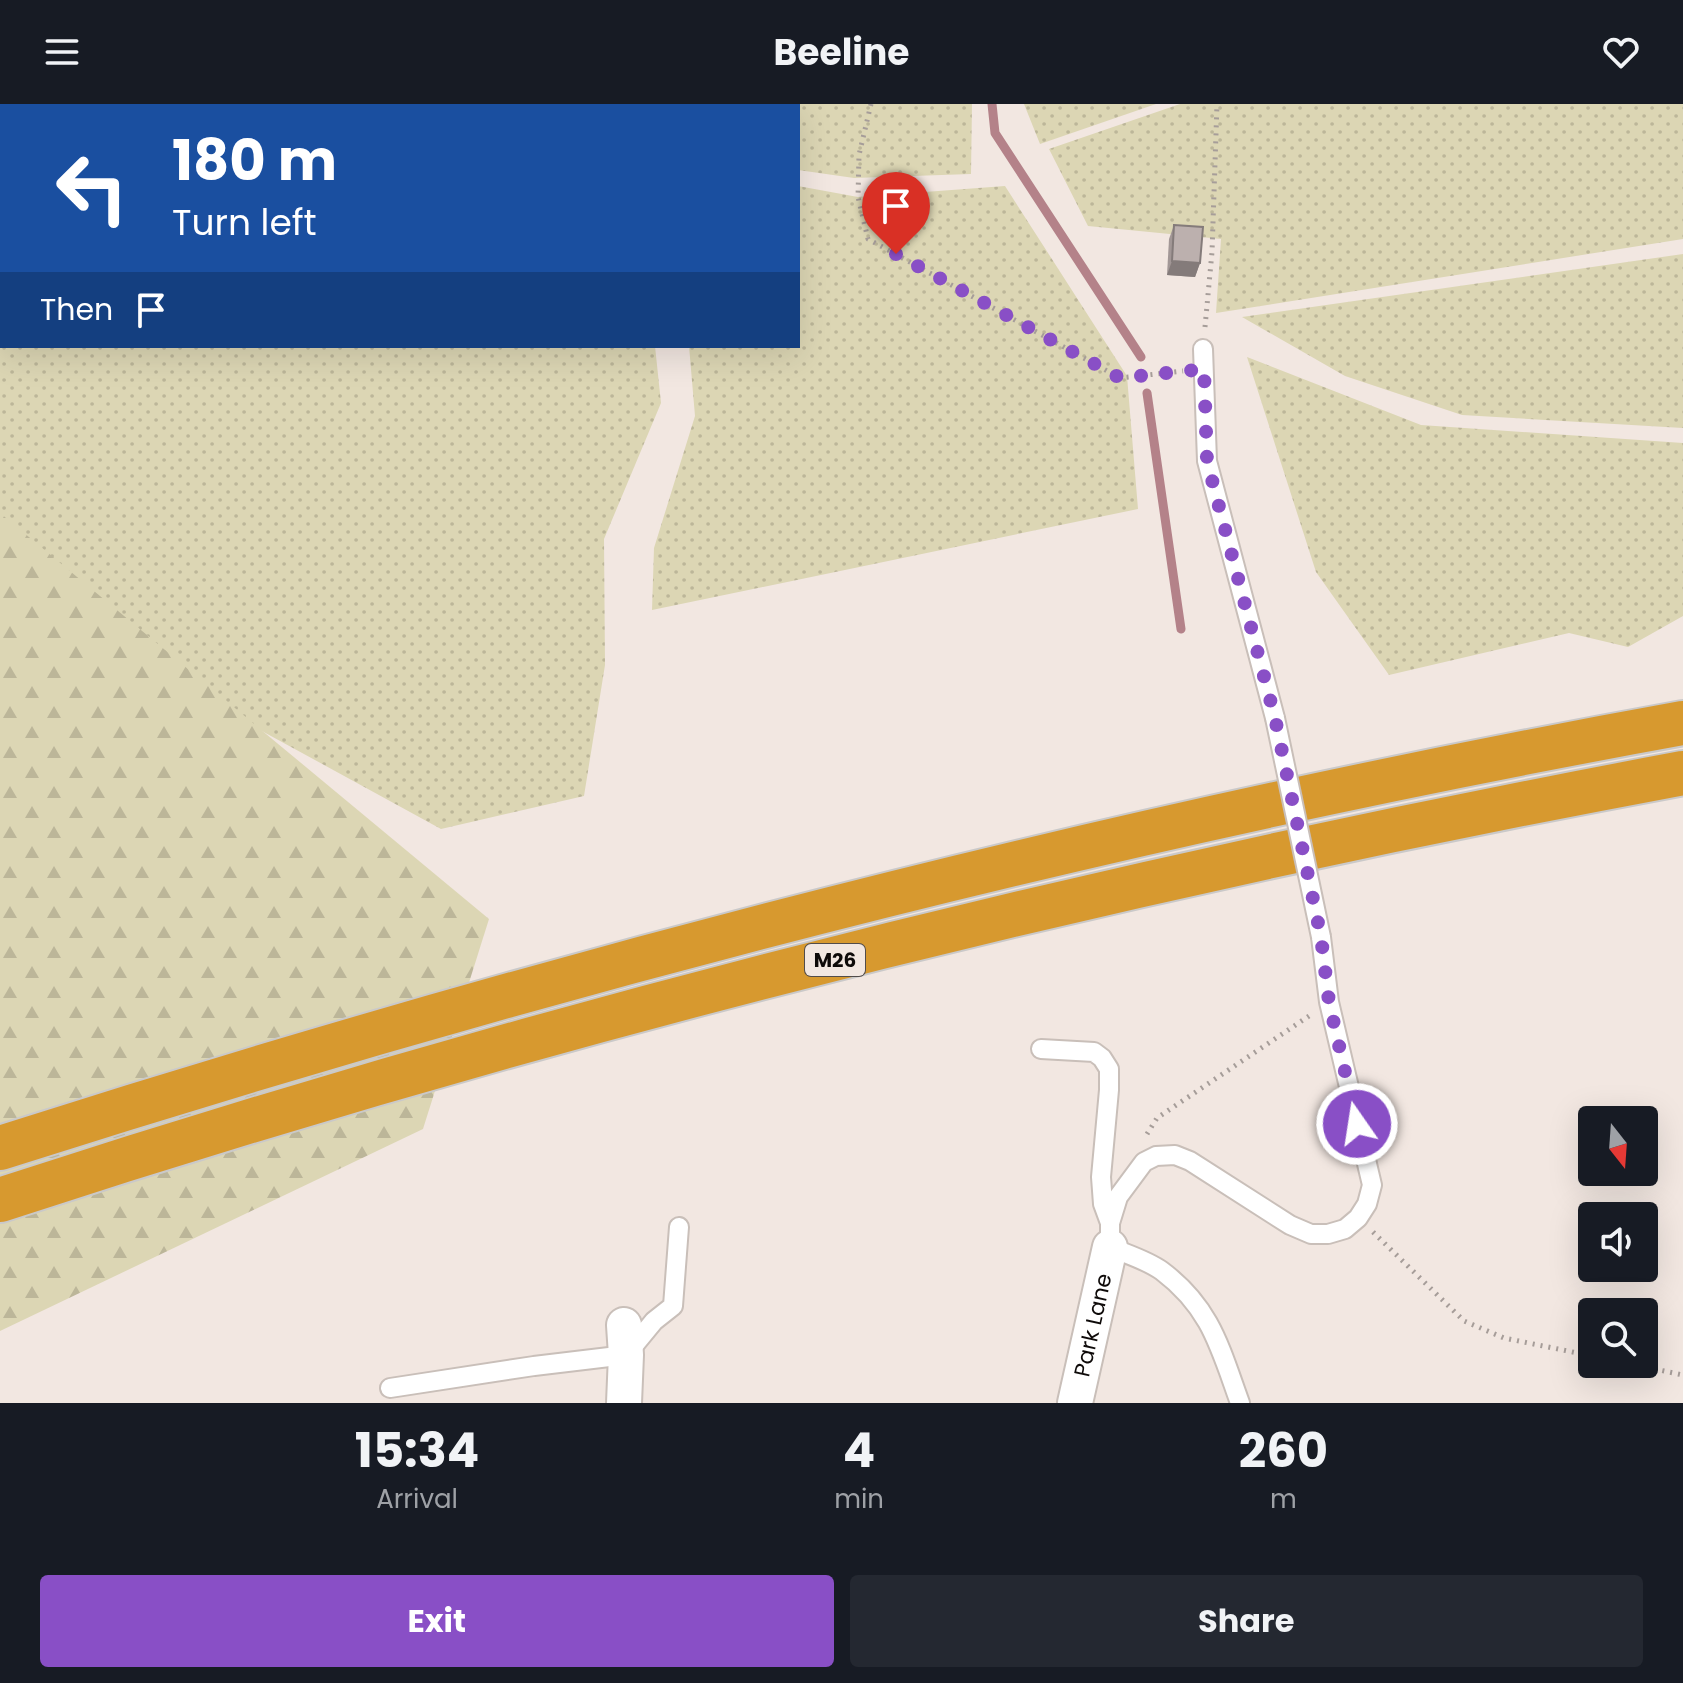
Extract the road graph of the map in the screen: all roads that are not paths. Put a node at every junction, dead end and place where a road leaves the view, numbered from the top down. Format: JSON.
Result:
{"nodes":[{"id":1,"x":1203,"y":349,"type":"road end"},
{"id":2,"x":1683,"y":723,"type":"edge"},
{"id":3,"x":1683,"y":773,"type":"edge"},
{"id":4,"x":1041,"y":1049,"type":"dead end"},
{"id":5,"x":0,"y":1148,"type":"edge"},
{"id":6,"x":0,"y":1200,"type":"edge"},
{"id":7,"x":679,"y":1227,"type":"dead end"},
{"id":8,"x":1110,"y":1235,"type":"junction"},
{"id":9,"x":625,"y":1340,"type":"junction"},
{"id":10,"x":390,"y":1388,"type":"dead end"},
{"id":11,"x":624,"y":1403,"type":"edge"},
{"id":12,"x":1075,"y":1403,"type":"edge"},
{"id":13,"x":1240,"y":1403,"type":"edge"}],
"edges":[{"from":1,"to":8,"type":"lane","bridge":true},
{"from":2,"to":5,"type":"highway","number":"M26"},
{"from":3,"to":6,"type":"highway","number":"M26"},
{"from":4,"to":8,"type":"lane"},
{"from":7,"to":9,"type":"lane"},
{"from":8,"to":12,"type":"street","name":"Park Lane"},
{"from":8,"to":13,"type":"lane"},
{"from":9,"to":10,"type":"lane"},
{"from":9,"to":11,"type":"street"}]}
